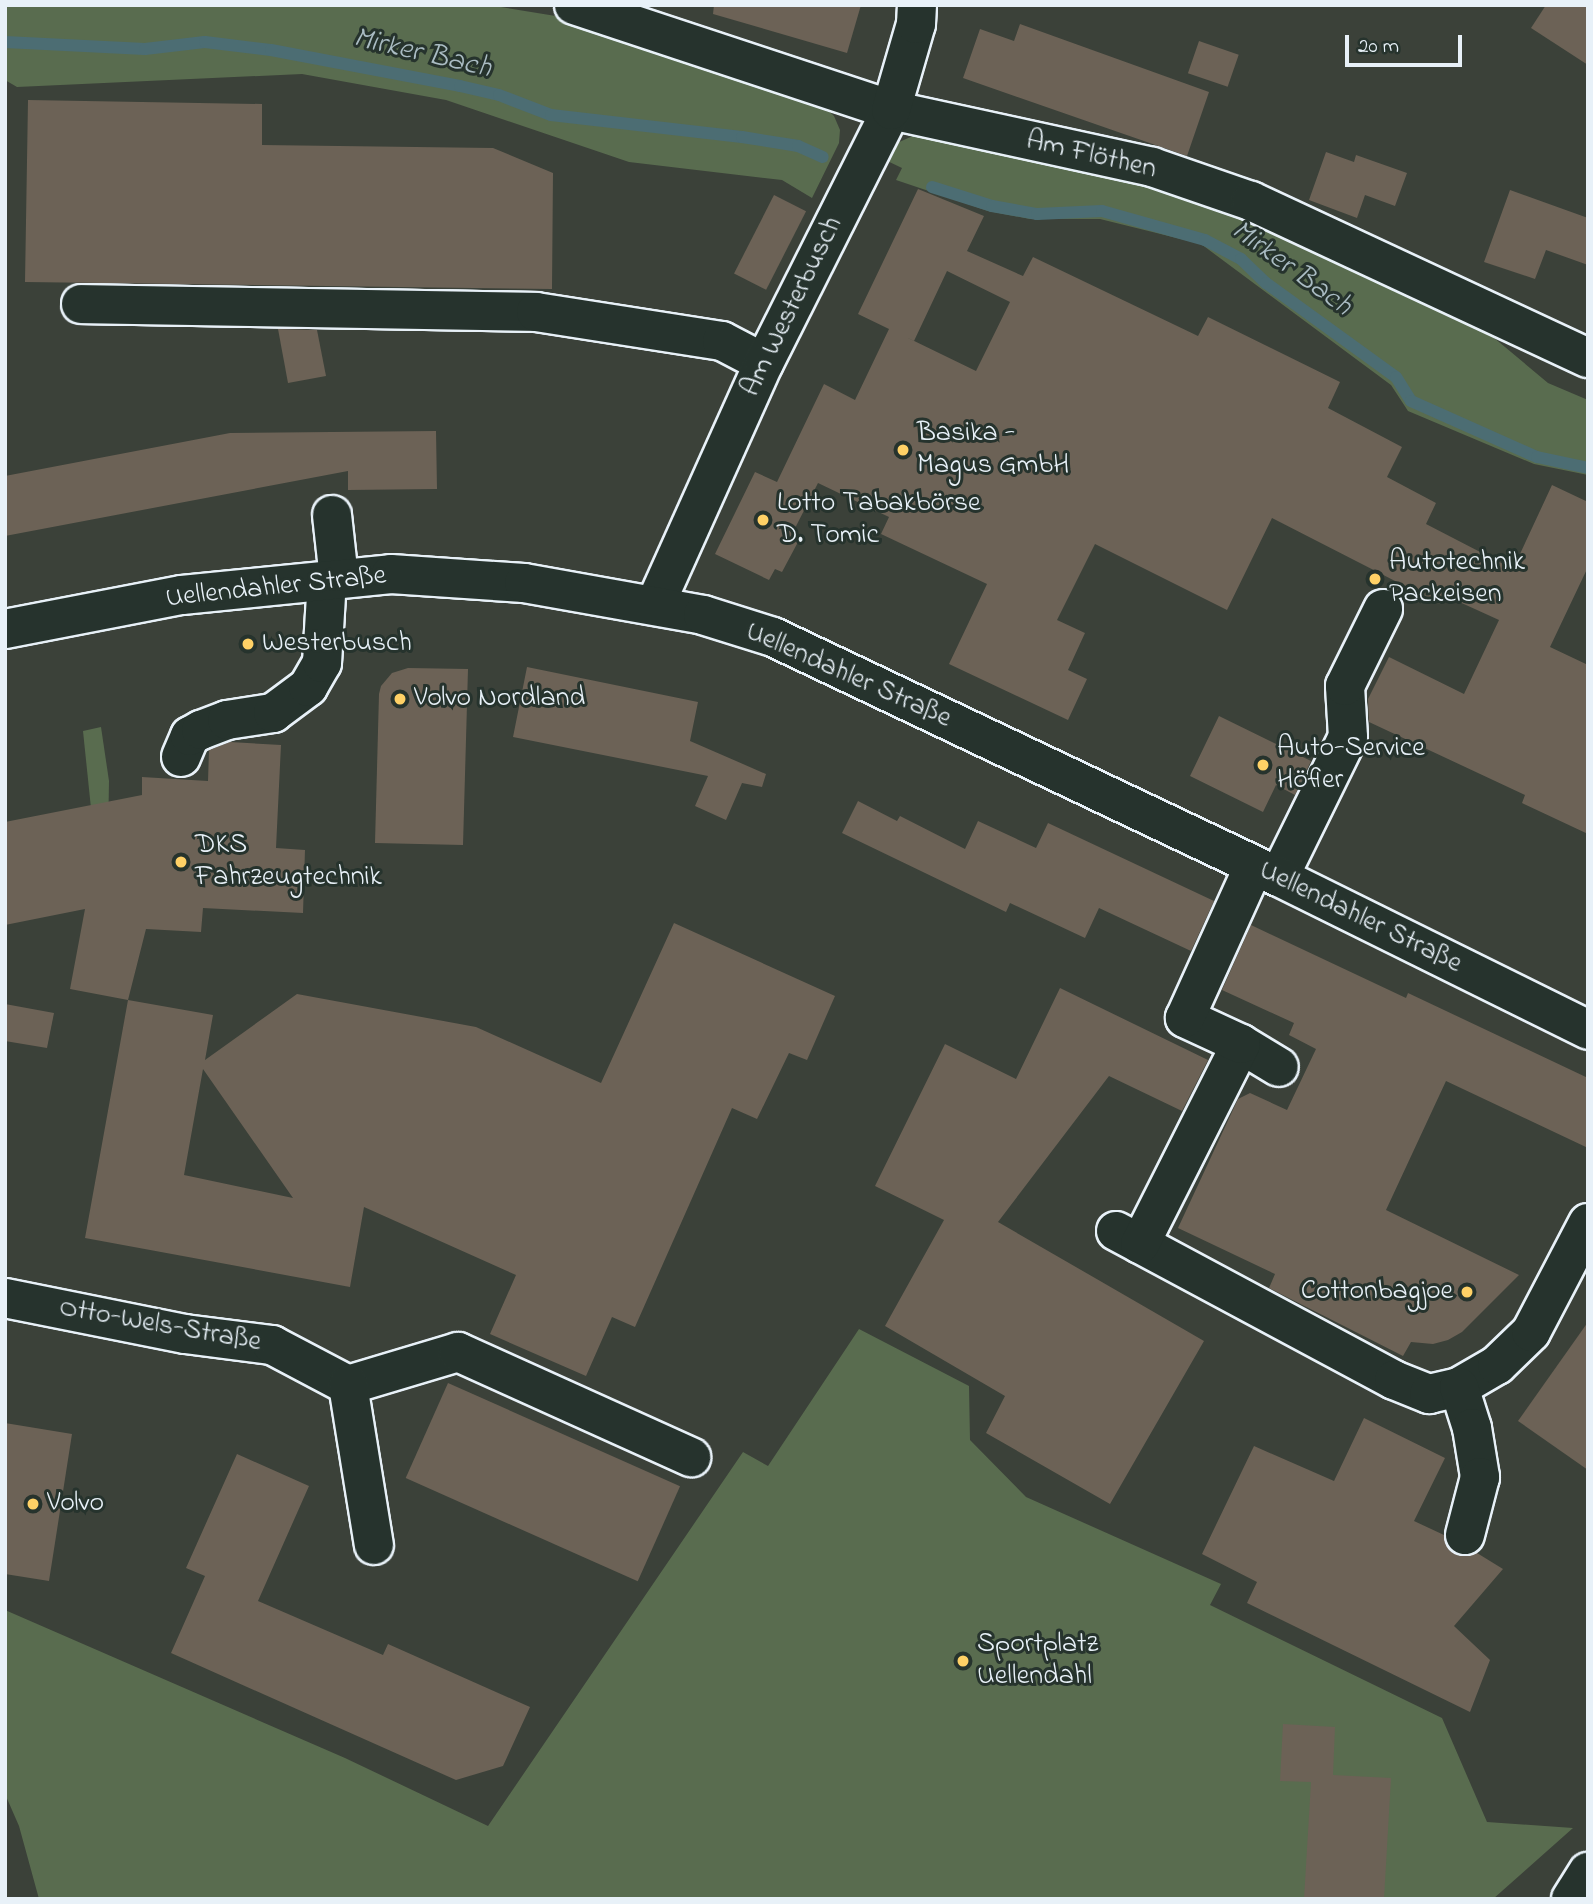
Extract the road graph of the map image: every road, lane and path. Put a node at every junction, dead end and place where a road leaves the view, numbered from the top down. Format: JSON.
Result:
{"nodes":[{"id":1,"x":575,"y":5,"type":"edge"},
{"id":2,"x":917,"y":5,"type":"edge"},
{"id":3,"x":891,"y":110,"type":"junction"},
{"id":4,"x":81,"y":304,"type":"dead end"},
{"id":5,"x":1588,"y":358,"type":"edge"},
{"id":6,"x":764,"y":363,"type":"junction"},
{"id":7,"x":332,"y":515,"type":"dead end"},
{"id":8,"x":333,"y":579,"type":"junction"},
{"id":9,"x":655,"y":605,"type":"junction"},
{"id":10,"x":1383,"y":609,"type":"dead end"},
{"id":11,"x":5,"y":629,"type":"edge"},
{"id":12,"x":181,"y":757,"type":"dead end"},
{"id":13,"x":1266,"y":871,"type":"junction"},
{"id":14,"x":1586,"y":1025,"type":"edge"},
{"id":15,"x":1241,"y":1044,"type":"junction"},
{"id":16,"x":1279,"y":1067,"type":"dead end"},
{"id":17,"x":1588,"y":1223,"type":"edge"},
{"id":18,"x":5,"y":1298,"type":"edge"},
{"id":19,"x":348,"y":1385,"type":"junction"},
{"id":20,"x":1460,"y":1387,"type":"junction"},
{"id":21,"x":691,"y":1457,"type":"dead end"},
{"id":22,"x":1465,"y":1535,"type":"dead end"},
{"id":23,"x":374,"y":1545,"type":"dead end"},
{"id":24,"x":1588,"y":1872,"type":"edge"},
{"id":25,"x":1571,"y":1899,"type":"edge"}],
"edges":[{"from":1,"to":3,"type":"street","name":"Am Flöthen"},
{"from":2,"to":3,"type":"street","name":"Am Westerbusch"},
{"from":3,"to":5,"type":"street","name":"Am Flöthen"},
{"from":3,"to":6,"type":"street","name":"Am Westerbusch"},
{"from":4,"to":6,"type":"street"},
{"from":6,"to":9,"type":"street","name":"Am Westerbusch"},
{"from":7,"to":8,"type":"street"},
{"from":8,"to":9,"type":"street","name":"Uellendahler Straße"},
{"from":8,"to":11,"type":"street","name":"Uellendahler Straße"},
{"from":8,"to":12,"type":"street"},
{"from":9,"to":13,"type":"street","name":"Uellendahler Straße"},
{"from":10,"to":13,"type":"street"},
{"from":13,"to":14,"type":"street","name":"Uellendahler Straße"},
{"from":13,"to":15,"type":"street"},
{"from":15,"to":16,"type":"street"},
{"from":15,"to":20,"type":"street"},
{"from":17,"to":20,"type":"street"},
{"from":18,"to":19,"type":"street","name":"Otto-Wels-Straße"},
{"from":19,"to":21,"type":"street"},
{"from":19,"to":23,"type":"street"},
{"from":20,"to":22,"type":"street"},
{"from":24,"to":25,"type":"street"}]}
